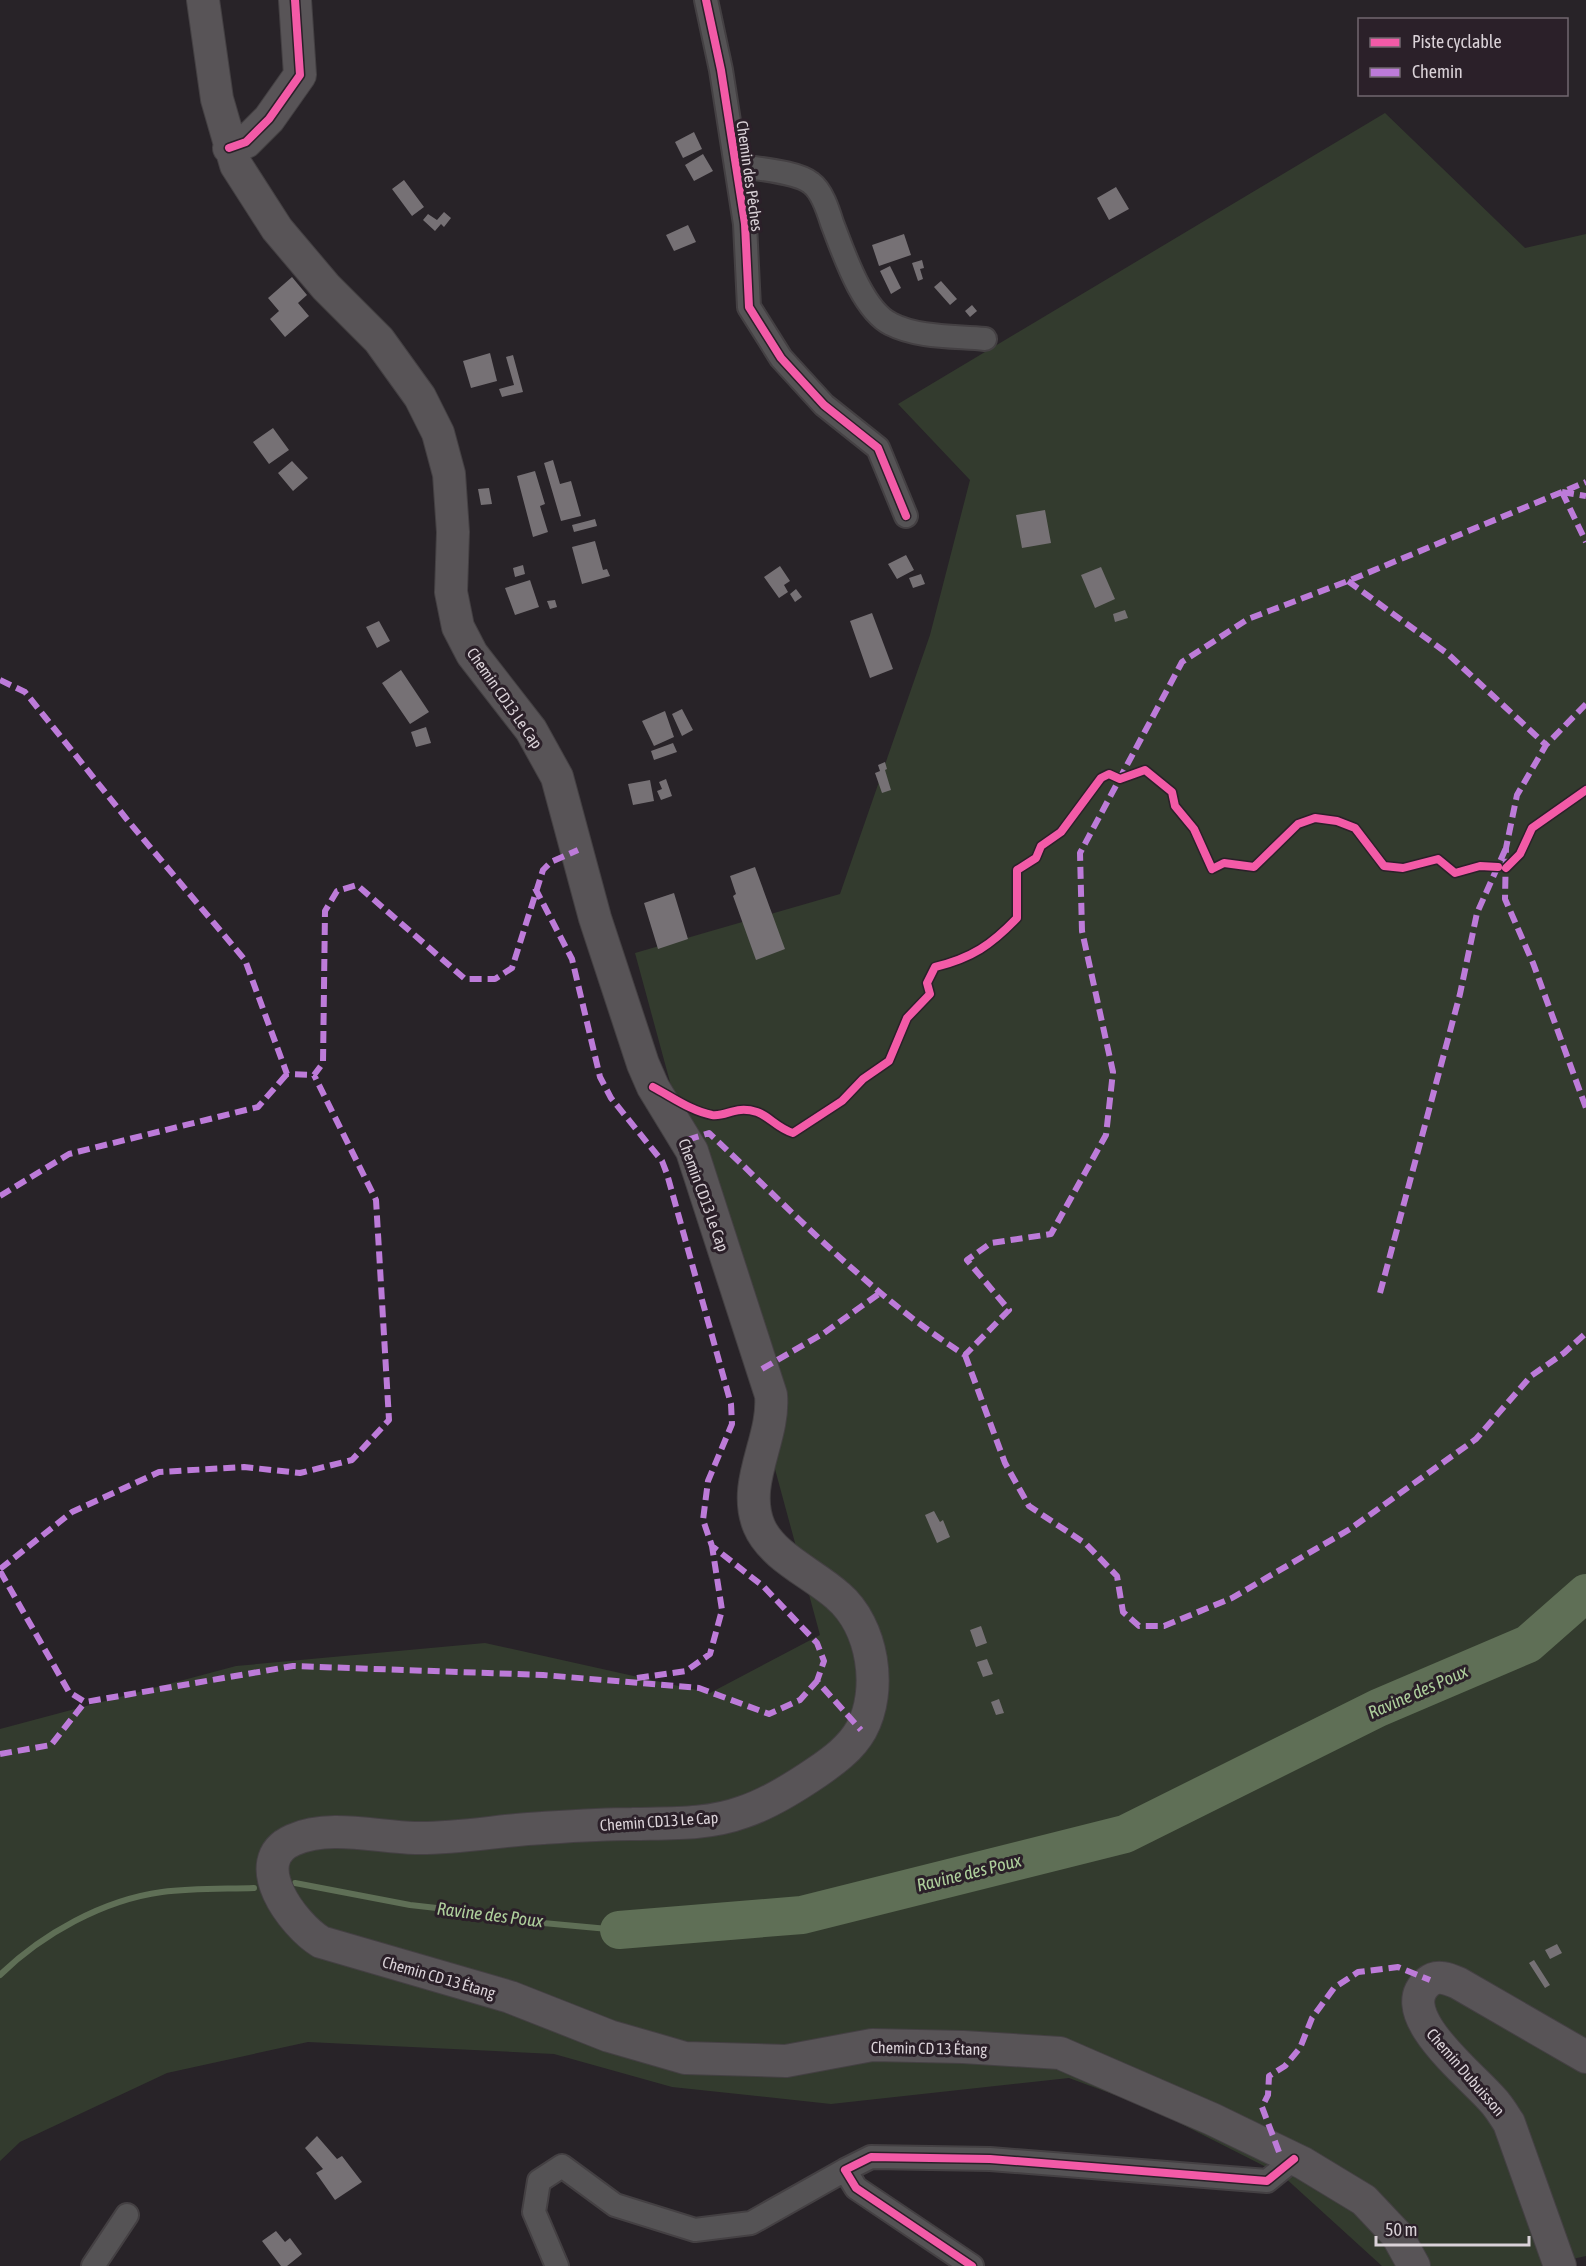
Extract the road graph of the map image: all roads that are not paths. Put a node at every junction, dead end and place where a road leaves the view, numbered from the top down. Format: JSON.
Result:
{"nodes":[{"id":1,"x":203,"y":0,"type":"edge"},
{"id":2,"x":295,"y":0,"type":"edge"},
{"id":3,"x":706,"y":0,"type":"edge"},
{"id":4,"x":229,"y":148,"type":"junction"},
{"id":5,"x":736,"y":165,"type":"junction"},
{"id":6,"x":985,"y":339,"type":"dead end"},
{"id":7,"x":906,"y":516,"type":"dead end"},
{"id":8,"x":277,"y":1890,"type":"joint"},
{"id":9,"x":1586,"y":2057,"type":"edge"},
{"id":10,"x":1294,"y":2159,"type":"junction"},
{"id":11,"x":844,"y":2170,"type":"junction"},
{"id":12,"x":127,"y":2215,"type":"dead end"},
{"id":13,"x":93,"y":2266,"type":"edge"},
{"id":14,"x":557,"y":2266,"type":"edge"},
{"id":15,"x":972,"y":2266,"type":"edge"},
{"id":16,"x":1414,"y":2266,"type":"edge"},
{"id":17,"x":1560,"y":2266,"type":"edge"}],
"edges":[{"from":1,"to":4,"type":"main road","name":"Chemin CD13 Le Cap"},
{"from":2,"to":4,"type":"main road"},
{"from":3,"to":5,"type":"street","name":"Chemin des Pêches"},
{"from":4,"to":8,"type":"main road","name":"Chemin CD13 Le Cap"},
{"from":5,"to":6,"type":"street"},
{"from":5,"to":7,"type":"street","name":"Chemin des Pêches"},
{"from":8,"to":10,"type":"main road","name":"Chemin CD 13 Étang"},
{"from":9,"to":17,"type":"main road","name":"Chemin Dubuisson"},
{"from":10,"to":11,"type":"street"},
{"from":10,"to":16,"type":"main road","name":"Chemin CD 13 Étang"},
{"from":11,"to":14,"type":"street"},
{"from":11,"to":15,"type":"street"},
{"from":12,"to":13,"type":"street"}]}
